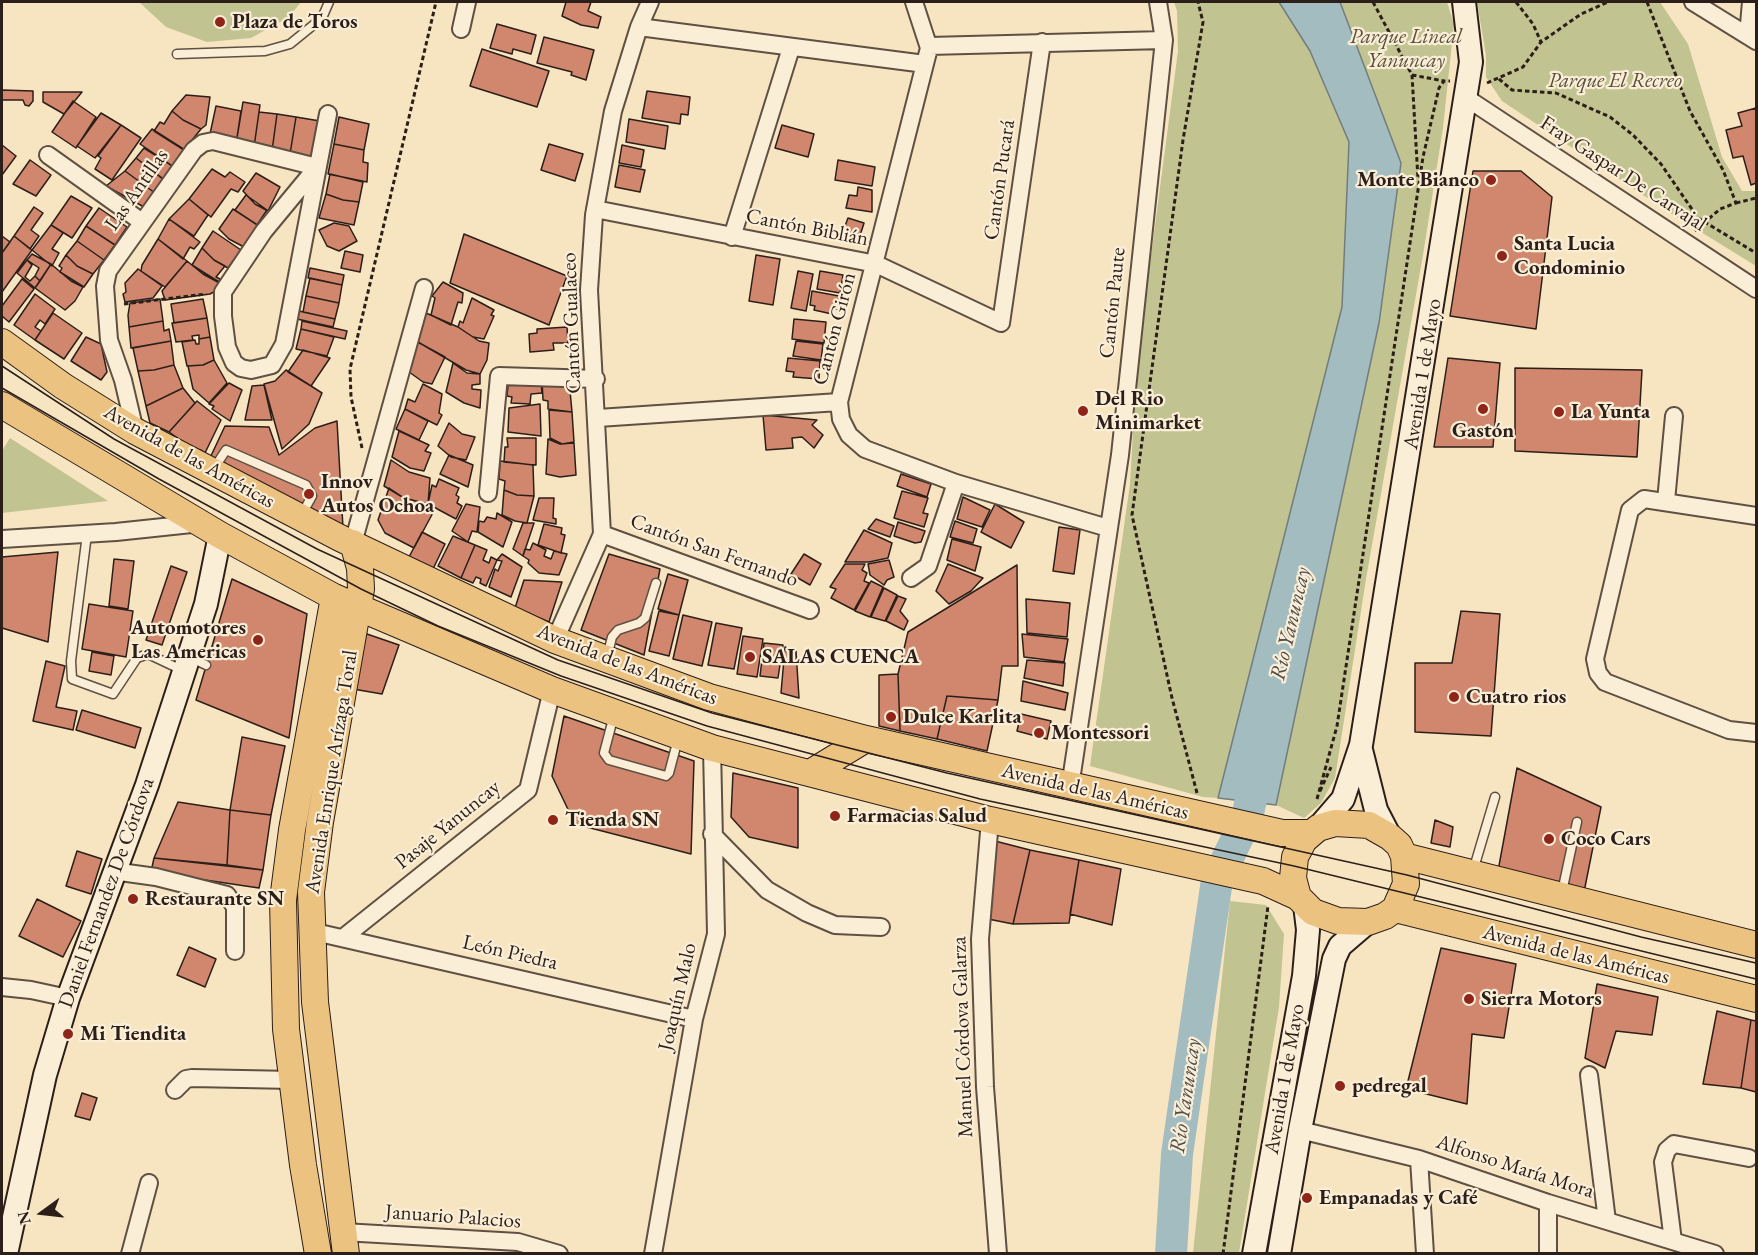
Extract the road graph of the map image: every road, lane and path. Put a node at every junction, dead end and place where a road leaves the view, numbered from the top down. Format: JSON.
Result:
{"nodes":[{"id":1,"x":329,"y":2,"type":"edge"},
{"id":2,"x":436,"y":2,"type":"edge"},
{"id":3,"x":468,"y":2,"type":"edge"},
{"id":4,"x":650,"y":2,"type":"edge"},
{"id":5,"x":914,"y":2,"type":"edge"},
{"id":6,"x":1158,"y":2,"type":"edge"},
{"id":7,"x":1198,"y":2,"type":"edge"},
{"id":8,"x":1373,"y":2,"type":"edge"},
{"id":9,"x":1464,"y":2,"type":"edge"},
{"id":10,"x":1516,"y":2,"type":"edge"},
{"id":11,"x":1608,"y":2,"type":"edge"},
{"id":12,"x":1647,"y":2,"type":"edge"},
{"id":13,"x":1693,"y":2,"type":"edge"},
{"id":14,"x":1751,"y":2,"type":"edge"},
{"id":15,"x":639,"y":27,"type":"junction"},
{"id":16,"x":461,"y":28,"type":"dead end"},
{"id":17,"x":1752,"y":39,"type":"edge"},
{"id":18,"x":1164,"y":40,"type":"junction"},
{"id":19,"x":1042,"y":42,"type":"junction"},
{"id":20,"x":1541,"y":42,"type":"junction"},
{"id":21,"x":929,"y":46,"type":"junction"},
{"id":22,"x":791,"y":48,"type":"junction"},
{"id":23,"x":177,"y":54,"type":"dead end"},
{"id":24,"x":925,"y":64,"type":"junction"},
{"id":25,"x":1412,"y":75,"type":"junction"},
{"id":26,"x":1499,"y":79,"type":"junction"},
{"id":27,"x":1444,"y":81,"type":"junction"},
{"id":28,"x":1474,"y":88,"type":"junction"},
{"id":29,"x":328,"y":114,"type":"dead end"},
{"id":30,"x":48,"y":155,"type":"dead end"},
{"id":31,"x":317,"y":167,"type":"junction"},
{"id":32,"x":1418,"y":187,"type":"junction"},
{"id":33,"x":1756,"y":198,"type":"edge"},
{"id":34,"x":1736,"y":203,"type":"junction"},
{"id":35,"x":595,"y":209,"type":"junction"},
{"id":36,"x":1704,"y":221,"type":"junction"},
{"id":37,"x":142,"y":222,"type":"junction"},
{"id":38,"x":732,"y":237,"type":"junction"},
{"id":39,"x":1685,"y":241,"type":"junction"},
{"id":40,"x":1756,"y":253,"type":"edge"},
{"id":41,"x":876,"y":264,"type":"junction"},
{"id":42,"x":424,"y":288,"type":"dead end"},
{"id":43,"x":1756,"y":289,"type":"edge"},
{"id":44,"x":224,"y":292,"type":"junction"},
{"id":45,"x":107,"y":306,"type":"junction"},
{"id":46,"x":1001,"y":323,"type":"joint"},
{"id":47,"x":2,"y":342,"type":"edge"},
{"id":48,"x":596,"y":379,"type":"junction"},
{"id":49,"x":123,"y":380,"type":"junction"},
{"id":50,"x":839,"y":402,"type":"junction"},
{"id":51,"x":96,"y":406,"type":"junction"},
{"id":52,"x":3,"y":410,"type":"edge"},
{"id":53,"x":1674,"y":416,"type":"dead end"},
{"id":54,"x":598,"y":418,"type":"junction"},
{"id":55,"x":135,"y":430,"type":"junction"},
{"id":56,"x":363,"y":452,"type":"dead end"},
{"id":57,"x":956,"y":483,"type":"junction"},
{"id":58,"x":488,"y":493,"type":"dead end"},
{"id":59,"x":1665,"y":501,"type":"junction"},
{"id":60,"x":1756,"y":516,"type":"edge"},
{"id":61,"x":1108,"y":528,"type":"junction"},
{"id":62,"x":211,"y":529,"type":"junction"},
{"id":63,"x":87,"y":534,"type":"junction"},
{"id":64,"x":602,"y":534,"type":"junction"},
{"id":65,"x":2,"y":539,"type":"edge"},
{"id":66,"x":353,"y":543,"type":"junction"},
{"id":67,"x":911,"y":578,"type":"dead end"},
{"id":68,"x":656,"y":584,"type":"dead end"},
{"id":69,"x":334,"y":597,"type":"junction"},
{"id":70,"x":358,"y":607,"type":"junction"},
{"id":71,"x":810,"y":610,"type":"dead end"},
{"id":72,"x":555,"y":640,"type":"junction"},
{"id":73,"x":606,"y":659,"type":"junction"},
{"id":74,"x":193,"y":664,"type":"junction"},
{"id":75,"x":552,"y":690,"type":"junction"},
{"id":76,"x":615,"y":713,"type":"junction"},
{"id":77,"x":1756,"y":733,"type":"edge"},
{"id":78,"x":679,"y":736,"type":"junction"},
{"id":79,"x":866,"y":739,"type":"junction"},
{"id":80,"x":1360,"y":745,"type":"junction"},
{"id":81,"x":712,"y":748,"type":"junction"},
{"id":82,"x":810,"y":773,"type":"junction"},
{"id":83,"x":1070,"y":787,"type":"junction"},
{"id":84,"x":1495,"y":797,"type":"dead end"},
{"id":85,"x":1317,"y":799,"type":"dead end"},
{"id":86,"x":1200,"y":815,"type":"junction"},
{"id":87,"x":990,"y":820,"type":"junction"},
{"id":88,"x":1577,"y":822,"type":"dead end"},
{"id":89,"x":1314,"y":830,"type":"junction"},
{"id":90,"x":712,"y":834,"type":"junction"},
{"id":91,"x":1397,"y":846,"type":"junction"},
{"id":92,"x":113,"y":871,"type":"junction"},
{"id":93,"x":1472,"y":875,"type":"junction"},
{"id":94,"x":1267,"y":882,"type":"junction"},
{"id":95,"x":1561,"y":896,"type":"junction"},
{"id":96,"x":1301,"y":901,"type":"junction"},
{"id":97,"x":1395,"y":909,"type":"junction"},
{"id":98,"x":1368,"y":922,"type":"junction"},
{"id":99,"x":881,"y":927,"type":"dead end"},
{"id":100,"x":315,"y":932,"type":"junction"},
{"id":101,"x":344,"y":937,"type":"junction"},
{"id":102,"x":1756,"y":945,"type":"edge"},
{"id":103,"x":236,"y":951,"type":"dead end"},
{"id":104,"x":2,"y":987,"type":"edge"},
{"id":105,"x":68,"y":998,"type":"junction"},
{"id":106,"x":1756,"y":999,"type":"edge"},
{"id":107,"x":694,"y":1019,"type":"junction"},
{"id":108,"x":1589,"y":1075,"type":"dead end"},
{"id":109,"x":293,"y":1080,"type":"junction"},
{"id":110,"x":175,"y":1090,"type":"dead end"},
{"id":111,"x":1300,"y":1130,"type":"junction"},
{"id":112,"x":1749,"y":1158,"type":"dead end"},
{"id":113,"x":1419,"y":1159,"type":"junction"},
{"id":114,"x":149,"y":1183,"type":"dead end"},
{"id":115,"x":1548,"y":1203,"type":"junction"},
{"id":116,"x":1607,"y":1221,"type":"junction"},
{"id":117,"x":1673,"y":1241,"type":"junction"},
{"id":118,"x":6,"y":1243,"type":"edge"},
{"id":119,"x":345,"y":1243,"type":"edge"},
{"id":120,"x":130,"y":1254,"type":"edge"},
{"id":121,"x":318,"y":1254,"type":"edge"},
{"id":122,"x":559,"y":1254,"type":"edge"},
{"id":123,"x":653,"y":1254,"type":"edge"},
{"id":124,"x":998,"y":1254,"type":"edge"},
{"id":125,"x":1223,"y":1254,"type":"edge"},
{"id":126,"x":1254,"y":1254,"type":"edge"},
{"id":127,"x":1279,"y":1254,"type":"edge"},
{"id":128,"x":1425,"y":1254,"type":"edge"},
{"id":129,"x":1548,"y":1254,"type":"edge"},
{"id":130,"x":1715,"y":1254,"type":"edge"}],
"edges":[{"from":1,"to":23,"type":"lane"},
{"from":2,"to":56,"type":"path"},
{"from":3,"to":16,"type":"street"},
{"from":4,"to":15,"type":"street","name":"Cantón Gualaceo"},
{"from":5,"to":21,"type":"street"},
{"from":6,"to":18,"type":"street","name":"Cantón Paute"},
{"from":7,"to":86,"type":"path"},
{"from":8,"to":25,"type":"path"},
{"from":9,"to":28,"type":"main road","name":"Avenida 1 de Mayo"},
{"from":10,"to":20,"type":"path"},
{"from":11,"to":20,"type":"path"},
{"from":12,"to":34,"type":"path"},
{"from":13,"to":17,"type":"street"},
{"from":14,"to":17,"type":"street"},
{"from":15,"to":22,"type":"street"},
{"from":15,"to":35,"type":"street","name":"Cantón Gualaceo"},
{"from":18,"to":19,"type":"street"},
{"from":18,"to":61,"type":"street","name":"Cantón Paute"},
{"from":19,"to":21,"type":"street"},
{"from":19,"to":46,"type":"street","name":"Cantón Pucará"},
{"from":20,"to":26,"type":"path"},
{"from":21,"to":24,"type":"street","name":"Cantón Girón"},
{"from":22,"to":24,"type":"street"},
{"from":22,"to":38,"type":"street"},
{"from":24,"to":41,"type":"street","name":"Cantón Girón"},
{"from":25,"to":27,"type":"path"},
{"from":25,"to":32,"type":"path"},
{"from":26,"to":28,"type":"path"},
{"from":26,"to":36,"type":"path"},
{"from":27,"to":28,"type":"path"},
{"from":27,"to":32,"type":"path"},
{"from":28,"to":39,"type":"street","name":"Fray Gaspar De Carvajal"},
{"from":28,"to":80,"type":"main road","name":"Avenida 1 de Mayo"},
{"from":29,"to":31,"type":"street"},
{"from":30,"to":37,"type":"street"},
{"from":31,"to":37,"type":"street","name":"Las Antillas"},
{"from":31,"to":44,"type":"street"},
{"from":31,"to":44,"type":"street"},
{"from":32,"to":85,"type":"path"},
{"from":33,"to":34,"type":"path"},
{"from":34,"to":36,"type":"path"},
{"from":35,"to":38,"type":"street","name":"Cantón Biblián"},
{"from":35,"to":48,"type":"street","name":"Cantón Gualaceo"},
{"from":36,"to":39,"type":"path"},
{"from":36,"to":40,"type":"path"},
{"from":37,"to":45,"type":"street","name":"Las Antillas"},
{"from":38,"to":41,"type":"street","name":"Cantón Biblián"},
{"from":39,"to":43,"type":"street","name":"Fray Gaspar De Carvajal"},
{"from":41,"to":46,"type":"street","name":"Cantón Biblián"},
{"from":41,"to":50,"type":"street","name":"Cantón Girón"},
{"from":42,"to":66,"type":"street"},
{"from":44,"to":45,"type":"path"},
{"from":45,"to":49,"type":"street","name":"Las Antillas"},
{"from":47,"to":51,"type":"main road","name":"Avenida de las Américas"},
{"from":48,"to":54,"type":"street","name":"Cantón Gualaceo"},
{"from":48,"to":58,"type":"street"},
{"from":49,"to":51,"type":"street"},
{"from":49,"to":55,"type":"street","name":"Las Antillas"},
{"from":50,"to":54,"type":"street"},
{"from":50,"to":57,"type":"street","name":"Cantón Girón"},
{"from":51,"to":55,"type":"main road","name":"Avenida de las Américas"},
{"from":52,"to":62,"type":"main road"},
{"from":53,"to":59,"type":"street"},
{"from":54,"to":64,"type":"street","name":"Cantón Gualaceo"},
{"from":55,"to":66,"type":"main road","name":"Avenida de las Américas"},
{"from":57,"to":61,"type":"street","name":"Cantón Girón"},
{"from":57,"to":67,"type":"street"},
{"from":59,"to":60,"type":"street"},
{"from":59,"to":77,"type":"street"},
{"from":61,"to":83,"type":"street","name":"Cantón Paute"},
{"from":62,"to":63,"type":"street"},
{"from":62,"to":69,"type":"main road"},
{"from":62,"to":74,"type":"main road","name":"Daniel Fernandez De Córdova"},
{"from":63,"to":65,"type":"street"},
{"from":63,"to":74,"type":"lane"},
{"from":64,"to":71,"type":"street","name":"Cantón San Fernando"},
{"from":64,"to":72,"type":"street","name":"Cantón Gualaceo"},
{"from":66,"to":70,"type":"main road","name":"Avenida Enrique Arízaga Toral"},
{"from":66,"to":72,"type":"main road","name":"Avenida de las Américas"},
{"from":68,"to":73,"type":"lane"},
{"from":69,"to":70,"type":"main road"},
{"from":69,"to":109,"type":"main road","name":"Avenida Enrique Arízaga Toral"},
{"from":70,"to":75,"type":"main road"},
{"from":70,"to":100,"type":"main road","name":"Avenida Enrique Arízaga Toral"},
{"from":72,"to":73,"type":"main road","name":"Avenida de las Américas"},
{"from":73,"to":79,"type":"main road","name":"Avenida de las Américas"},
{"from":74,"to":92,"type":"main road","name":"Daniel Fernandez De Córdova"},
{"from":75,"to":76,"type":"main road"},
{"from":75,"to":101,"type":"street","name":"Pasaje Yanuncay"},
{"from":76,"to":78,"type":"main road"},
{"from":76,"to":78,"type":"lane"},
{"from":78,"to":81,"type":"main road"},
{"from":79,"to":82,"type":"main road"},
{"from":79,"to":83,"type":"main road","name":"Avenida de las Américas"},
{"from":80,"to":89,"type":"main road","name":"Avenida 1 de Mayo"},
{"from":80,"to":91,"type":"main road","name":"Avenida 1 de Mayo"},
{"from":81,"to":82,"type":"main road"},
{"from":81,"to":90,"type":"street","name":"Joaquín Malo"},
{"from":82,"to":87,"type":"main road"},
{"from":83,"to":86,"type":"main road","name":"Avenida de las Américas"},
{"from":84,"to":93,"type":"lane"},
{"from":86,"to":89,"type":"main road","name":"Avenida de las Américas"},
{"from":87,"to":94,"type":"main road"},
{"from":87,"to":124,"type":"street","name":"Manuel Córdova Galarza"},
{"from":88,"to":95,"type":"lane"},
{"from":89,"to":91,"type":"main road","name":"Avenida de las Américas"},
{"from":89,"to":96,"type":"main road"},
{"from":90,"to":99,"type":"street"},
{"from":90,"to":107,"type":"street","name":"Joaquín Malo"},
{"from":91,"to":93,"type":"main road","name":"Avenida de las Américas"},
{"from":91,"to":97,"type":"main road"},
{"from":92,"to":103,"type":"street"},
{"from":92,"to":105,"type":"main road","name":"Daniel Fernandez De Córdova"},
{"from":93,"to":95,"type":"main road","name":"Avenida de las Américas"},
{"from":94,"to":96,"type":"main road"},
{"from":94,"to":125,"type":"path"},
{"from":95,"to":102,"type":"main road","name":"Avenida de las Américas"},
{"from":96,"to":98,"type":"main road"},
{"from":96,"to":126,"type":"main road","name":"Avenida 1 de Mayo"},
{"from":97,"to":98,"type":"main road"},
{"from":97,"to":106,"type":"main road","name":"Avenida de las Américas"},
{"from":98,"to":111,"type":"main road","name":"Avenida 1 de Mayo"},
{"from":100,"to":101,"type":"street","name":"León Piedra"},
{"from":100,"to":119,"type":"main road","name":"Avenida Enrique Arízaga Toral"},
{"from":101,"to":107,"type":"street","name":"León Piedra"},
{"from":104,"to":105,"type":"street"},
{"from":105,"to":118,"type":"main road","name":"Daniel Fernandez De Córdova"},
{"from":107,"to":123,"type":"street","name":"Joaquín Malo"},
{"from":108,"to":116,"type":"street"},
{"from":109,"to":110,"type":"street"},
{"from":109,"to":121,"type":"main road","name":"Avenida Enrique Arízaga Toral"},
{"from":111,"to":113,"type":"street","name":"Alfonso María Mora"},
{"from":111,"to":127,"type":"main road","name":"Avenida 1 de Mayo"},
{"from":112,"to":117,"type":"street"},
{"from":113,"to":115,"type":"street","name":"Alfonso María Mora"},
{"from":113,"to":128,"type":"street"},
{"from":114,"to":120,"type":"street"},
{"from":115,"to":116,"type":"street","name":"Alfonso María Mora"},
{"from":115,"to":129,"type":"street"},
{"from":116,"to":117,"type":"street","name":"Alfonso María Mora"},
{"from":117,"to":130,"type":"street","name":"Alfonso María Mora"},
{"from":119,"to":122,"type":"street","name":"Januario Palacios"}]}
